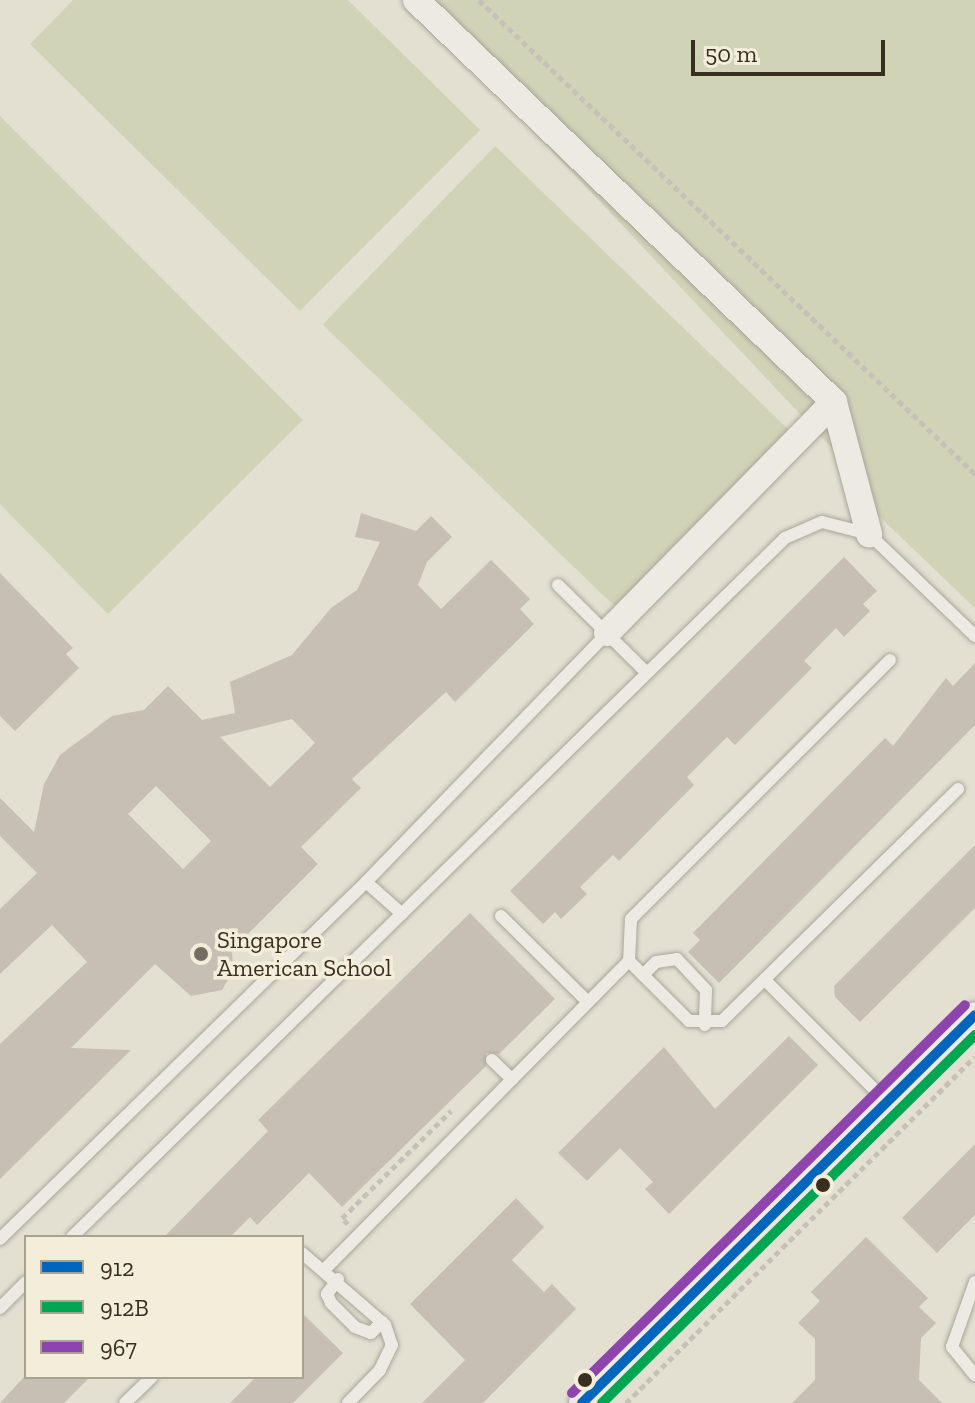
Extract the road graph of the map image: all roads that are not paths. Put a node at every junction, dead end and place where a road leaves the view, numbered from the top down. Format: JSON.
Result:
{"nodes":[{"id":1,"x":416,"y":0,"type":"edge"},
{"id":2,"x":834,"y":402,"type":"junction"},
{"id":3,"x":869,"y":534,"type":"junction"},
{"id":4,"x":558,"y":585,"type":"dead end"},
{"id":5,"x":607,"y":633,"type":"junction"},
{"id":6,"x":975,"y":636,"type":"edge"},
{"id":7,"x":890,"y":660,"type":"dead end"},
{"id":8,"x":646,"y":672,"type":"junction"},
{"id":9,"x":958,"y":789,"type":"dead end"},
{"id":10,"x":366,"y":882,"type":"junction"},
{"id":11,"x":402,"y":914,"type":"junction"},
{"id":12,"x":501,"y":916,"type":"dead end"},
{"id":13,"x":629,"y":961,"type":"junction"},
{"id":14,"x":643,"y":975,"type":"junction"},
{"id":15,"x":766,"y":981,"type":"junction"},
{"id":16,"x":588,"y":1002,"type":"junction"},
{"id":17,"x":975,"y":1015,"type":"edge"},
{"id":18,"x":705,"y":1025,"type":"junction"},
{"id":19,"x":492,"y":1060,"type":"dead end"},
{"id":20,"x":512,"y":1079,"type":"junction"},
{"id":21,"x":886,"y":1101,"type":"junction"},
{"id":22,"x":74,"y":1235,"type":"edge"},
{"id":23,"x":0,"y":1239,"type":"edge"},
{"id":24,"x":304,"y":1254,"type":"edge"},
{"id":25,"x":326,"y":1268,"type":"junction"},
{"id":26,"x":338,"y":1279,"type":"junction"},
{"id":27,"x":975,"y":1282,"type":"edge"},
{"id":28,"x":24,"y":1284,"type":"edge"},
{"id":29,"x":0,"y":1308,"type":"edge"},
{"id":30,"x":382,"y":1322,"type":"junction"},
{"id":31,"x":975,"y":1375,"type":"edge"},
{"id":32,"x":150,"y":1379,"type":"edge"},
{"id":33,"x":125,"y":1403,"type":"edge"},
{"id":34,"x":348,"y":1403,"type":"edge"},
{"id":35,"x":582,"y":1403,"type":"edge"}],
"edges":[{"from":1,"to":2,"type":"street"},
{"from":2,"to":3,"type":"street"},
{"from":2,"to":5,"type":"street"},
{"from":3,"to":6,"type":"lane"},
{"from":3,"to":8,"type":"lane"},
{"from":4,"to":5,"type":"lane"},
{"from":5,"to":8,"type":"lane"},
{"from":5,"to":10,"type":"lane"},
{"from":7,"to":13,"type":"lane"},
{"from":8,"to":11,"type":"lane"},
{"from":9,"to":15,"type":"lane"},
{"from":10,"to":11,"type":"lane"},
{"from":10,"to":23,"type":"lane"},
{"from":11,"to":22,"type":"lane"},
{"from":12,"to":16,"type":"lane"},
{"from":13,"to":14,"type":"lane"},
{"from":13,"to":16,"type":"lane"},
{"from":14,"to":18,"type":"lane"},
{"from":14,"to":18,"type":"lane"},
{"from":15,"to":18,"type":"lane"},
{"from":15,"to":21,"type":"lane"},
{"from":16,"to":20,"type":"lane"},
{"from":17,"to":21,"type":"street"},
{"from":19,"to":20,"type":"lane"},
{"from":20,"to":25,"type":"lane"},
{"from":21,"to":35,"type":"street"},
{"from":24,"to":25,"type":"lane"},
{"from":25,"to":26,"type":"lane"},
{"from":26,"to":30,"type":"lane"},
{"from":26,"to":30,"type":"lane"},
{"from":27,"to":31,"type":"lane"},
{"from":28,"to":29,"type":"lane"},
{"from":30,"to":34,"type":"lane"},
{"from":32,"to":33,"type":"lane"}]}
